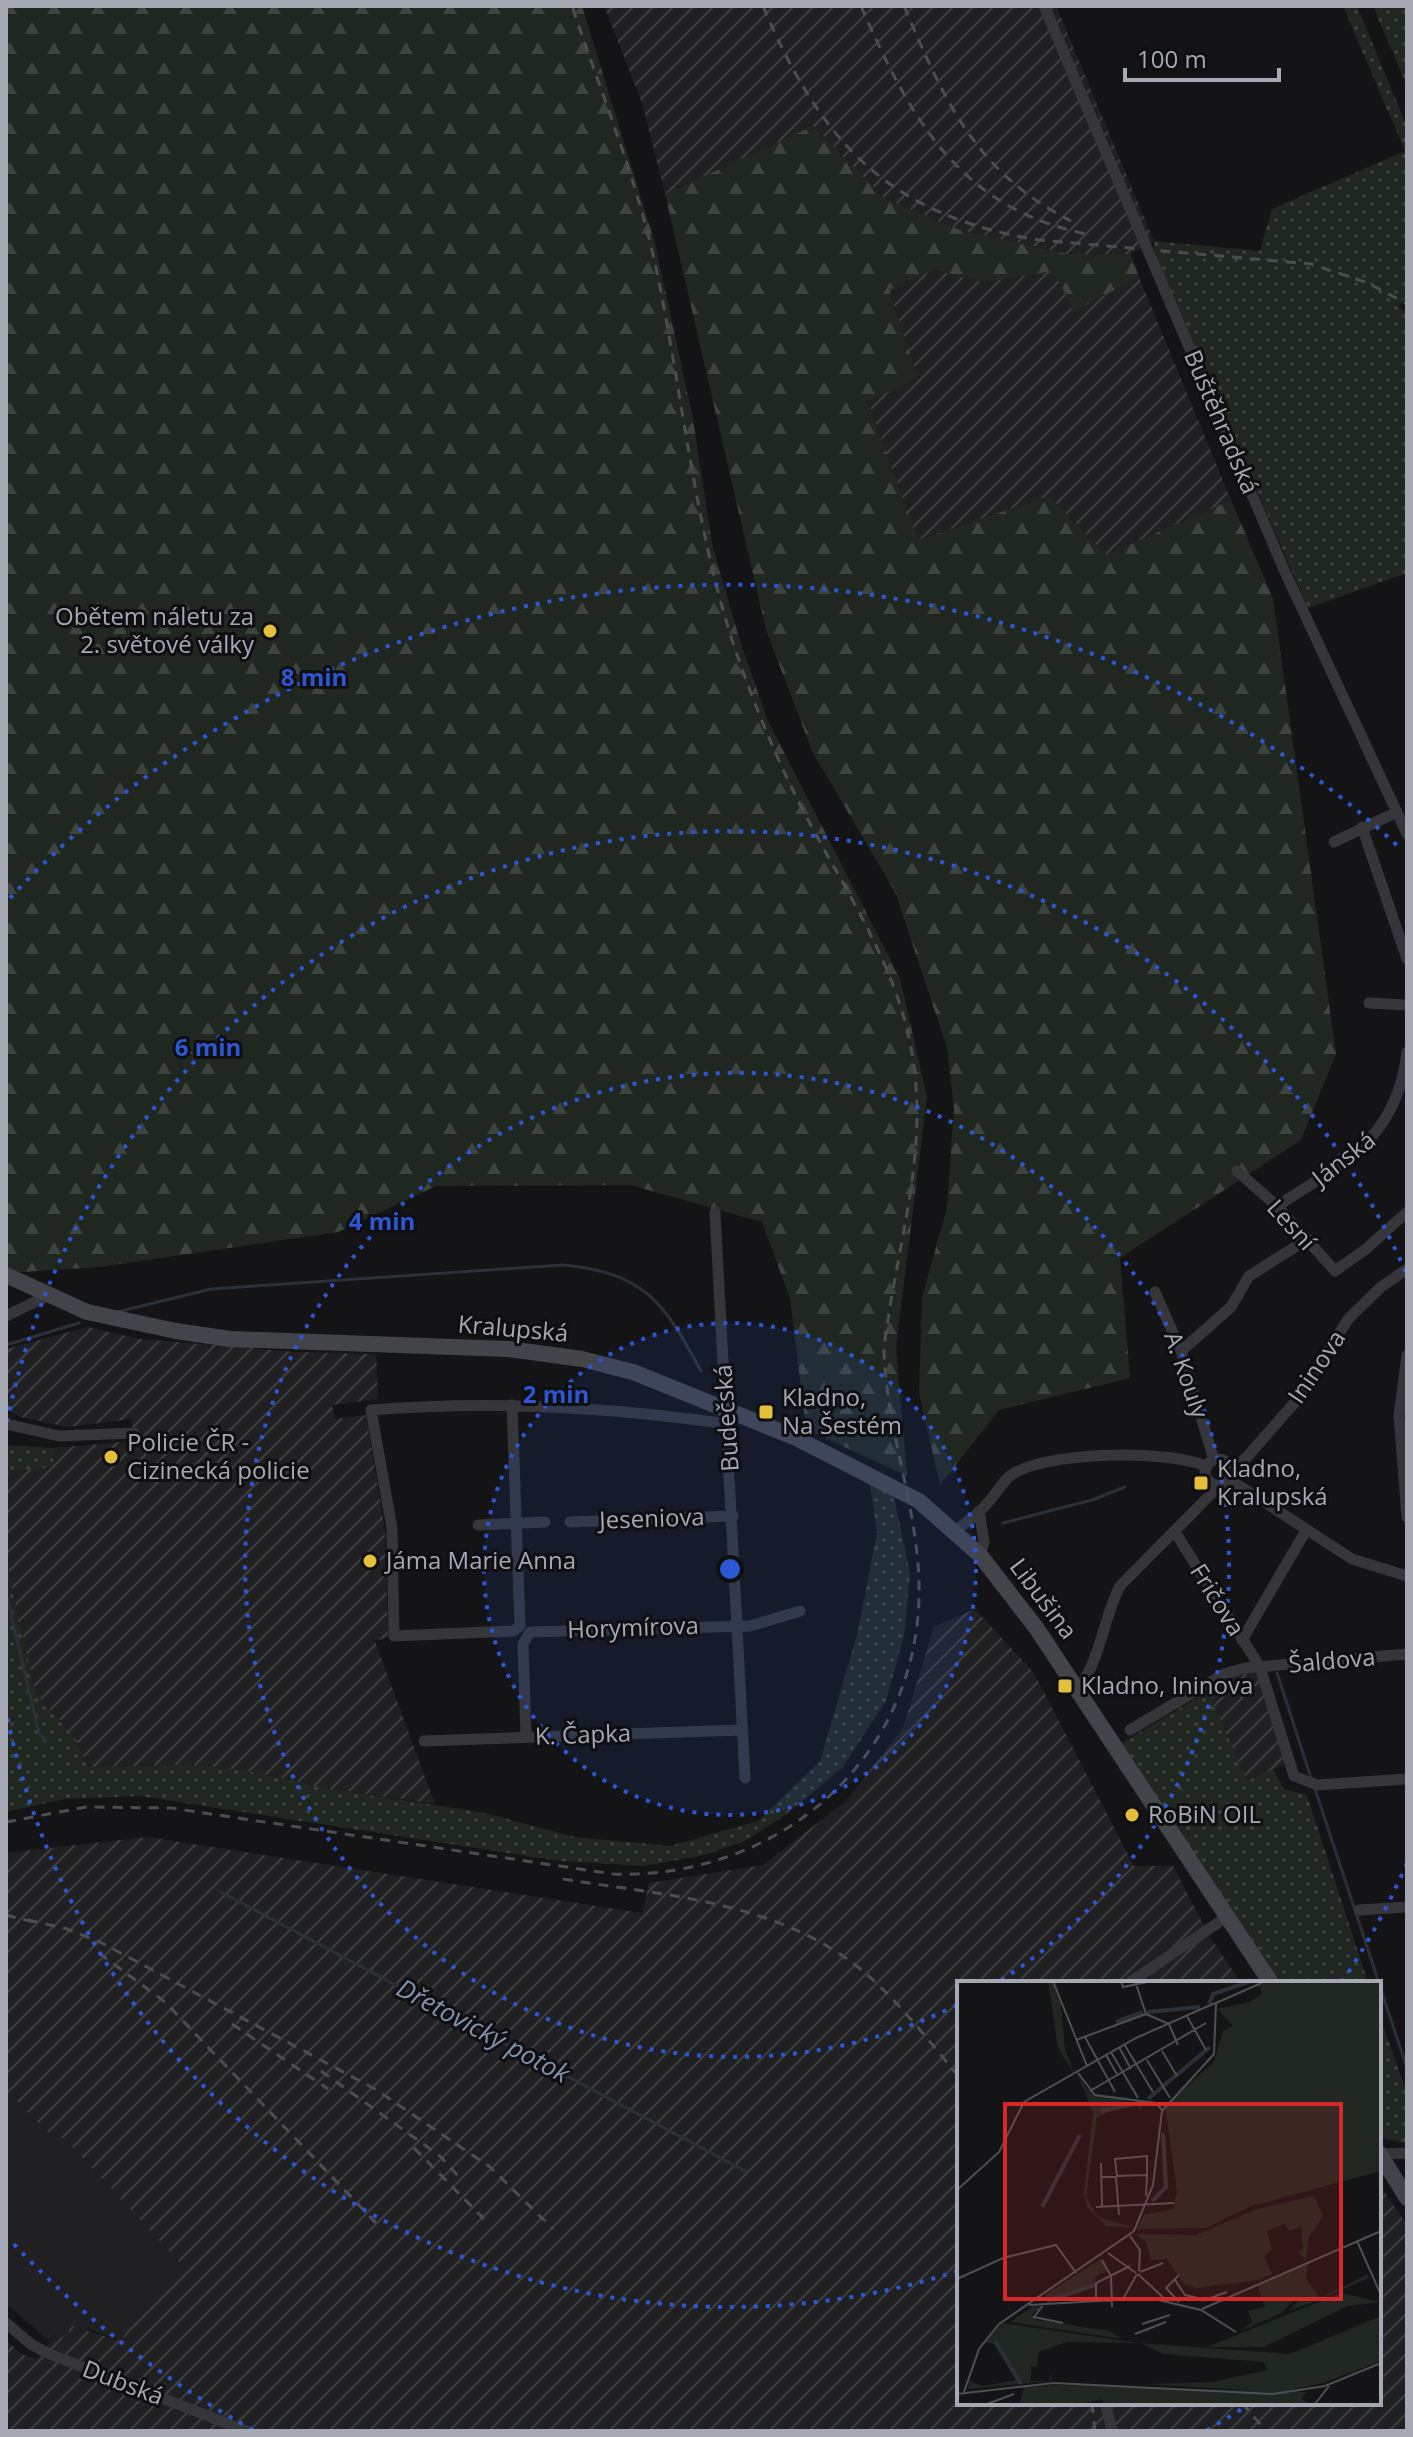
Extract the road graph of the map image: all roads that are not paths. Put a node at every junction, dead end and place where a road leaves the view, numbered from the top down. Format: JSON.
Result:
{"nodes":[{"id":1,"x":1044,"y":6,"type":"edge"},
{"id":2,"x":1397,"y":812,"type":"junction"},
{"id":3,"x":1362,"y":827,"type":"junction"},
{"id":4,"x":1407,"y":834,"type":"edge"},
{"id":5,"x":1334,"y":842,"type":"dead end"},
{"id":6,"x":1407,"y":959,"type":"edge"},
{"id":7,"x":1369,"y":1003,"type":"dead end"},
{"id":8,"x":1407,"y":1005,"type":"edge"},
{"id":9,"x":1407,"y":1052,"type":"edge"},
{"id":10,"x":1237,"y":1171,"type":"dead end"},
{"id":11,"x":1277,"y":1206,"type":"junction"},
{"id":12,"x":715,"y":1212,"type":"dead end"},
{"id":13,"x":1407,"y":1212,"type":"edge"},
{"id":14,"x":1308,"y":1239,"type":"junction"},
{"id":15,"x":1407,"y":1269,"type":"edge"},
{"id":16,"x":6,"y":1275,"type":"edge"},
{"id":17,"x":1155,"y":1292,"type":"dead end"},
{"id":18,"x":47,"y":1296,"type":"junction"},
{"id":19,"x":6,"y":1316,"type":"edge"},
{"id":20,"x":1181,"y":1351,"type":"junction"},
{"id":21,"x":1407,"y":1355,"type":"edge"},
{"id":22,"x":1404,"y":1386,"type":"edge"},
{"id":23,"x":512,"y":1405,"type":"junction"},
{"id":24,"x":727,"y":1416,"type":"junction"},
{"id":25,"x":6,"y":1424,"type":"edge"},
{"id":26,"x":134,"y":1433,"type":"dead end"},
{"id":27,"x":1210,"y":1463,"type":"junction"},
{"id":28,"x":1227,"y":1477,"type":"junction"},
{"id":29,"x":979,"y":1511,"type":"junction"},
{"id":30,"x":733,"y":1516,"type":"junction"},
{"id":31,"x":1407,"y":1517,"type":"edge"},
{"id":32,"x":545,"y":1522,"type":"dead end"},
{"id":33,"x":570,"y":1522,"type":"dead end"},
{"id":34,"x":517,"y":1523,"type":"junction"},
{"id":35,"x":478,"y":1525,"type":"dead end"},
{"id":36,"x":954,"y":1531,"type":"junction"},
{"id":37,"x":1175,"y":1532,"type":"junction"},
{"id":38,"x":1305,"y":1532,"type":"junction"},
{"id":39,"x":980,"y":1555,"type":"junction"},
{"id":40,"x":1407,"y":1576,"type":"edge"},
{"id":41,"x":800,"y":1611,"type":"dead end"},
{"id":42,"x":739,"y":1624,"type":"junction"},
{"id":43,"x":1242,"y":1640,"type":"junction"},
{"id":44,"x":1407,"y":1654,"type":"edge"},
{"id":45,"x":1260,"y":1667,"type":"junction"},
{"id":46,"x":1078,"y":1689,"type":"junction"},
{"id":47,"x":741,"y":1730,"type":"junction"},
{"id":48,"x":1130,"y":1730,"type":"dead end"},
{"id":49,"x":526,"y":1737,"type":"junction"},
{"id":50,"x":424,"y":1741,"type":"dead end"},
{"id":51,"x":745,"y":1778,"type":"dead end"},
{"id":52,"x":1407,"y":1779,"type":"edge"},
{"id":53,"x":1407,"y":1907,"type":"edge"},
{"id":54,"x":1359,"y":1910,"type":"dead end"},
{"id":55,"x":1228,"y":1916,"type":"junction"},
{"id":56,"x":1132,"y":1981,"type":"edge"},
{"id":57,"x":1270,"y":1981,"type":"edge"},
{"id":58,"x":1407,"y":2153,"type":"edge"},
{"id":59,"x":1381,"y":2154,"type":"edge"},
{"id":60,"x":1381,"y":2157,"type":"edge"},
{"id":61,"x":1407,"y":2198,"type":"edge"},
{"id":62,"x":6,"y":2323,"type":"edge"},
{"id":63,"x":1106,"y":2405,"type":"edge"},
{"id":64,"x":246,"y":2431,"type":"edge"},
{"id":65,"x":1112,"y":2431,"type":"edge"}],
"edges":[{"from":1,"to":2,"type":"street","name":"Buštěhradská","bridge":true},
{"from":2,"to":3,"type":"street"},
{"from":2,"to":4,"type":"street","name":"Buštěhradská"},
{"from":3,"to":5,"type":"street"},
{"from":3,"to":6,"type":"street"},
{"from":7,"to":8,"type":"street"},
{"from":9,"to":11,"type":"street","name":"Jánská"},
{"from":10,"to":11,"type":"street","name":"Lesní"},
{"from":11,"to":14,"type":"street","name":"Lesní"},
{"from":12,"to":24,"type":"street","name":"Budečská"},
{"from":13,"to":14,"type":"street","name":"Lesní"},
{"from":14,"to":20,"type":"street"},
{"from":15,"to":28,"type":"street","name":"Ininova"},
{"from":16,"to":18,"type":"main road","name":"Kralupská"},
{"from":17,"to":20,"type":"street","name":"A. Kouly"},
{"from":18,"to":19,"type":"street"},
{"from":18,"to":24,"type":"main road","name":"Kralupská"},
{"from":20,"to":27,"type":"street","name":"A. Kouly"},
{"from":21,"to":22,"type":"street"},
{"from":22,"to":31,"type":"street"},
{"from":23,"to":24,"type":"street","name":"Kralupská"},
{"from":23,"to":34,"type":"street"},
{"from":23,"to":34,"type":"street","name":"Kralupská"},
{"from":24,"to":30,"type":"street","name":"Budečská"},
{"from":24,"to":36,"type":"main road","name":"Kralupská"},
{"from":25,"to":26,"type":"street"},
{"from":27,"to":28,"type":"street"},
{"from":27,"to":28,"type":"street"},
{"from":27,"to":29,"type":"street"},
{"from":28,"to":37,"type":"street","name":"Ininova"},
{"from":28,"to":38,"type":"street"},
{"from":29,"to":36,"type":"street"},
{"from":29,"to":39,"type":"street"},
{"from":30,"to":33,"type":"street","name":"Jeseniova"},
{"from":30,"to":42,"type":"street","name":"Budečská"},
{"from":32,"to":34,"type":"street"},
{"from":34,"to":35,"type":"street"},
{"from":36,"to":39,"type":"main road","name":"Libušina"},
{"from":37,"to":43,"type":"street","name":"Fričova"},
{"from":37,"to":46,"type":"street","name":"Ininova"},
{"from":38,"to":40,"type":"street"},
{"from":38,"to":43,"type":"street"},
{"from":39,"to":46,"type":"main road","name":"Libušina"},
{"from":41,"to":42,"type":"street"},
{"from":42,"to":47,"type":"street","name":"Budečská"},
{"from":42,"to":49,"type":"street","name":"Horymírova"},
{"from":43,"to":45,"type":"street","name":"Fričova"},
{"from":44,"to":45,"type":"street","name":"Šaldova"},
{"from":45,"to":48,"type":"street","name":"Šaldova"},
{"from":45,"to":52,"type":"street","name":"Fričova"},
{"from":46,"to":55,"type":"main road","name":"Libušina"},
{"from":47,"to":49,"type":"street","name":"K. Čapka"},
{"from":47,"to":51,"type":"street","name":"Budečská"},
{"from":49,"to":50,"type":"street","name":"K. Čapka"},
{"from":53,"to":54,"type":"street"},
{"from":55,"to":56,"type":"street"},
{"from":55,"to":57,"type":"main road","name":"Libušina"},
{"from":58,"to":59,"type":"street"},
{"from":60,"to":61,"type":"main road"},
{"from":62,"to":64,"type":"street","name":"Dubská"},
{"from":63,"to":65,"type":"street"}]}
